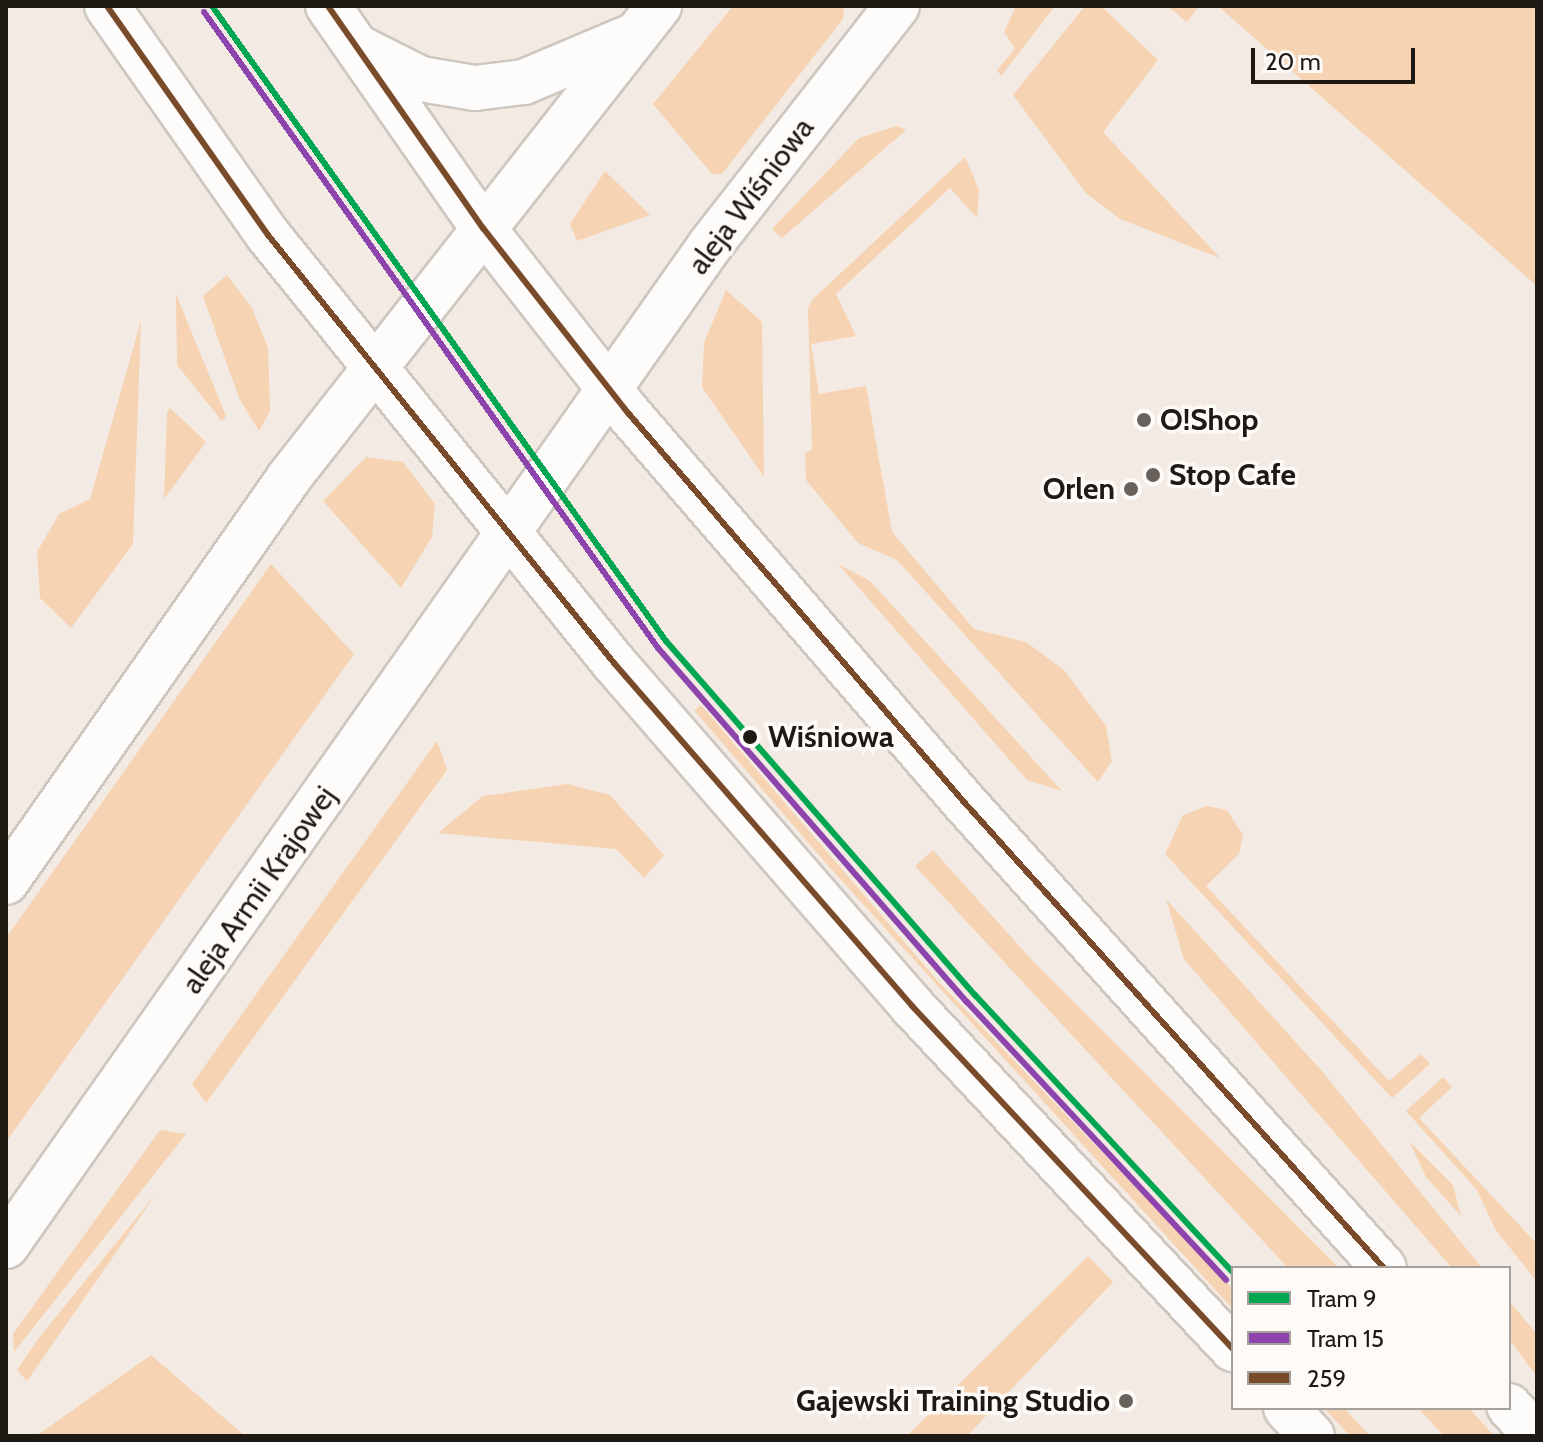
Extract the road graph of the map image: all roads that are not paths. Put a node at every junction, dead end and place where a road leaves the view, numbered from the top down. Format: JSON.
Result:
{"nodes":[{"id":1,"x":107,"y":6,"type":"edge"},
{"id":2,"x":328,"y":6,"type":"edge"},
{"id":3,"x":897,"y":6,"type":"edge"},
{"id":4,"x":646,"y":21,"type":"edge"},
{"id":5,"x":359,"y":48,"type":"junction"},
{"id":6,"x":483,"y":228,"type":"junction"},
{"id":7,"x":373,"y":369,"type":"junction"},
{"id":8,"x":610,"y":391,"type":"junction"},
{"id":9,"x":511,"y":533,"type":"junction"},
{"id":10,"x":6,"y":882,"type":"edge"},
{"id":11,"x":6,"y":1246,"type":"edge"},
{"id":12,"x":1382,"y":1266,"type":"edge"},
{"id":13,"x":1231,"y":1347,"type":"edge"},
{"id":14,"x":1511,"y":1408,"type":"edge"},
{"id":15,"x":1288,"y":1410,"type":"edge"},
{"id":16,"x":1312,"y":1436,"type":"edge"},
{"id":17,"x":1536,"y":1436,"type":"edge"}],
"edges":[{"from":1,"to":7,"type":"main road"},
{"from":2,"to":5,"type":"main road"},
{"from":3,"to":8,"type":"main road","name":"aleja Wiśniowa"},
{"from":4,"to":5,"type":"main road"},
{"from":4,"to":6,"type":"main road"},
{"from":5,"to":6,"type":"main road"},
{"from":6,"to":7,"type":"main road"},
{"from":6,"to":8,"type":"main road"},
{"from":7,"to":9,"type":"main road"},
{"from":7,"to":10,"type":"main road"},
{"from":8,"to":9,"type":"main road","name":"aleja Wiśniowa"},
{"from":8,"to":12,"type":"main road"},
{"from":9,"to":11,"type":"main road","name":"aleja Armii Krajowej"},
{"from":9,"to":13,"type":"main road"},
{"from":14,"to":17,"type":"main road"},
{"from":15,"to":16,"type":"main road"}]}
